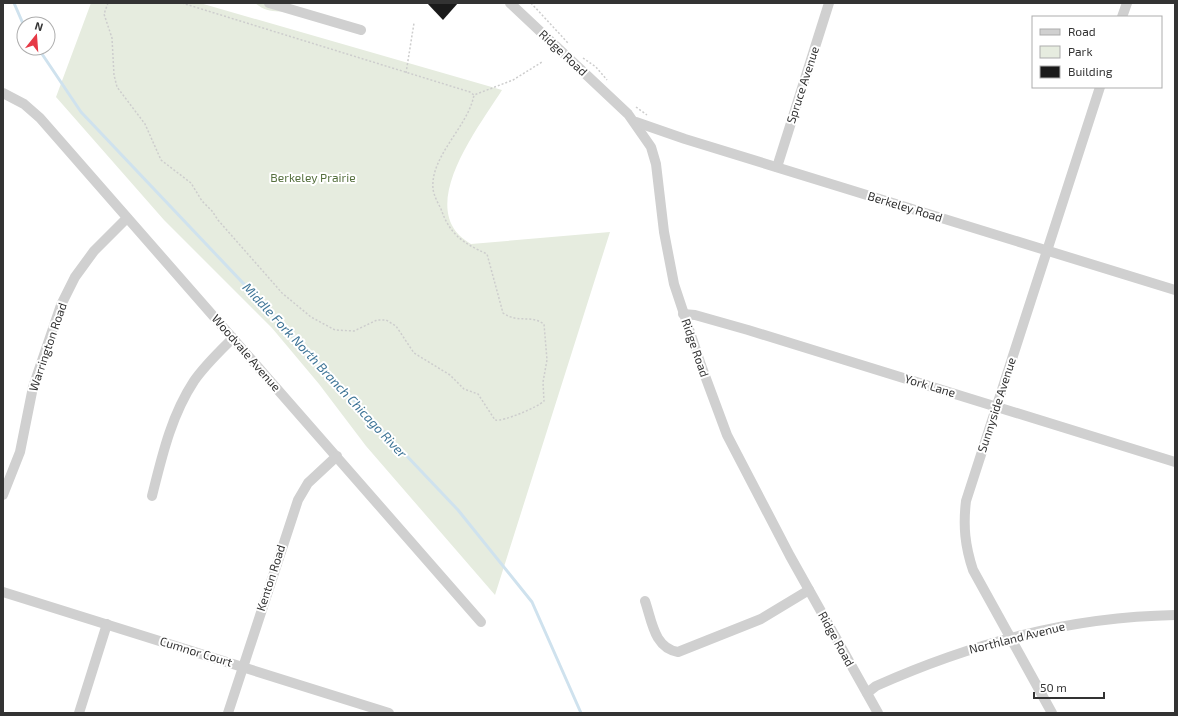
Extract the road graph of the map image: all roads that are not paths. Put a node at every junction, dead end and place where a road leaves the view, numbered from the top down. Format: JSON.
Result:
{"nodes":[{"id":1,"x":269,"y":3,"type":"edge"},
{"id":2,"x":510,"y":3,"type":"edge"},
{"id":3,"x":829,"y":3,"type":"edge"},
{"id":4,"x":1127,"y":3,"type":"edge"},
{"id":5,"x":1122,"y":16,"type":"edge"},
{"id":6,"x":361,"y":30,"type":"dead end"},
{"id":7,"x":1100,"y":88,"type":"edge"},
{"id":8,"x":3,"y":93,"type":"edge"},
{"id":9,"x":636,"y":122,"type":"junction"},
{"id":10,"x":777,"y":167,"type":"junction"},
{"id":11,"x":127,"y":218,"type":"junction"},
{"id":12,"x":1047,"y":251,"type":"junction"},
{"id":13,"x":1175,"y":290,"type":"edge"},
{"id":14,"x":683,"y":314,"type":"junction"},
{"id":15,"x":233,"y":338,"type":"junction"},
{"id":16,"x":996,"y":407,"type":"junction"},
{"id":17,"x":336,"y":456,"type":"junction"},
{"id":18,"x":1175,"y":462,"type":"edge"},
{"id":19,"x":3,"y":495,"type":"edge"},
{"id":20,"x":152,"y":496,"type":"dead end"},
{"id":21,"x":809,"y":590,"type":"junction"},
{"id":22,"x":3,"y":592,"type":"edge"},
{"id":23,"x":645,"y":601,"type":"dead end"},
{"id":24,"x":1175,"y":615,"type":"edge"},
{"id":25,"x":481,"y":622,"type":"dead end"},
{"id":26,"x":107,"y":624,"type":"junction"},
{"id":27,"x":1009,"y":638,"type":"junction"},
{"id":28,"x":243,"y":667,"type":"junction"},
{"id":29,"x":866,"y":693,"type":"junction"},
{"id":30,"x":378,"y":711,"type":"edge"},
{"id":31,"x":78,"y":713,"type":"edge"},
{"id":32,"x":228,"y":713,"type":"edge"},
{"id":33,"x":389,"y":713,"type":"edge"},
{"id":34,"x":878,"y":713,"type":"edge"},
{"id":35,"x":1052,"y":713,"type":"edge"}],
"edges":[{"from":1,"to":6,"type":"street"},
{"from":2,"to":9,"type":"street","name":"Ridge Road"},
{"from":3,"to":10,"type":"street","name":"Spruce Avenue"},
{"from":4,"to":5,"type":"street"},
{"from":7,"to":12,"type":"street","name":"Sunnyside Avenue"},
{"from":8,"to":11,"type":"street","name":"Woodvale Avenue"},
{"from":9,"to":10,"type":"street","name":"Berkeley Road"},
{"from":9,"to":14,"type":"street","name":"Ridge Road"},
{"from":10,"to":12,"type":"street","name":"Berkeley Road"},
{"from":11,"to":15,"type":"street","name":"Woodvale Avenue"},
{"from":11,"to":19,"type":"street","name":"Warrington Road"},
{"from":12,"to":13,"type":"street","name":"Berkeley Road"},
{"from":12,"to":16,"type":"street","name":"Sunnyside Avenue"},
{"from":14,"to":16,"type":"street","name":"York Lane"},
{"from":14,"to":21,"type":"street","name":"Ridge Road"},
{"from":15,"to":17,"type":"street","name":"Woodvale Avenue"},
{"from":15,"to":20,"type":"street"},
{"from":16,"to":18,"type":"street","name":"York Lane"},
{"from":16,"to":27,"type":"street","name":"Sunnyside Avenue"},
{"from":17,"to":25,"type":"street","name":"Woodvale Avenue"},
{"from":17,"to":28,"type":"street","name":"Kenton Road"},
{"from":21,"to":23,"type":"street"},
{"from":21,"to":29,"type":"street","name":"Ridge Road"},
{"from":22,"to":26,"type":"street","name":"Cumnor Court"},
{"from":24,"to":27,"type":"street","name":"Northland Avenue"},
{"from":26,"to":28,"type":"street","name":"Cumnor Court"},
{"from":26,"to":31,"type":"street"},
{"from":27,"to":29,"type":"street","name":"Northland Avenue"},
{"from":27,"to":35,"type":"street","name":"Sunnyside Avenue"},
{"from":28,"to":30,"type":"street","name":"Cumnor Court"},
{"from":28,"to":32,"type":"street","name":"Kenton Road"},
{"from":29,"to":34,"type":"street","name":"Ridge Road"},
{"from":30,"to":33,"type":"street","name":"Cumnor Court"}]}
